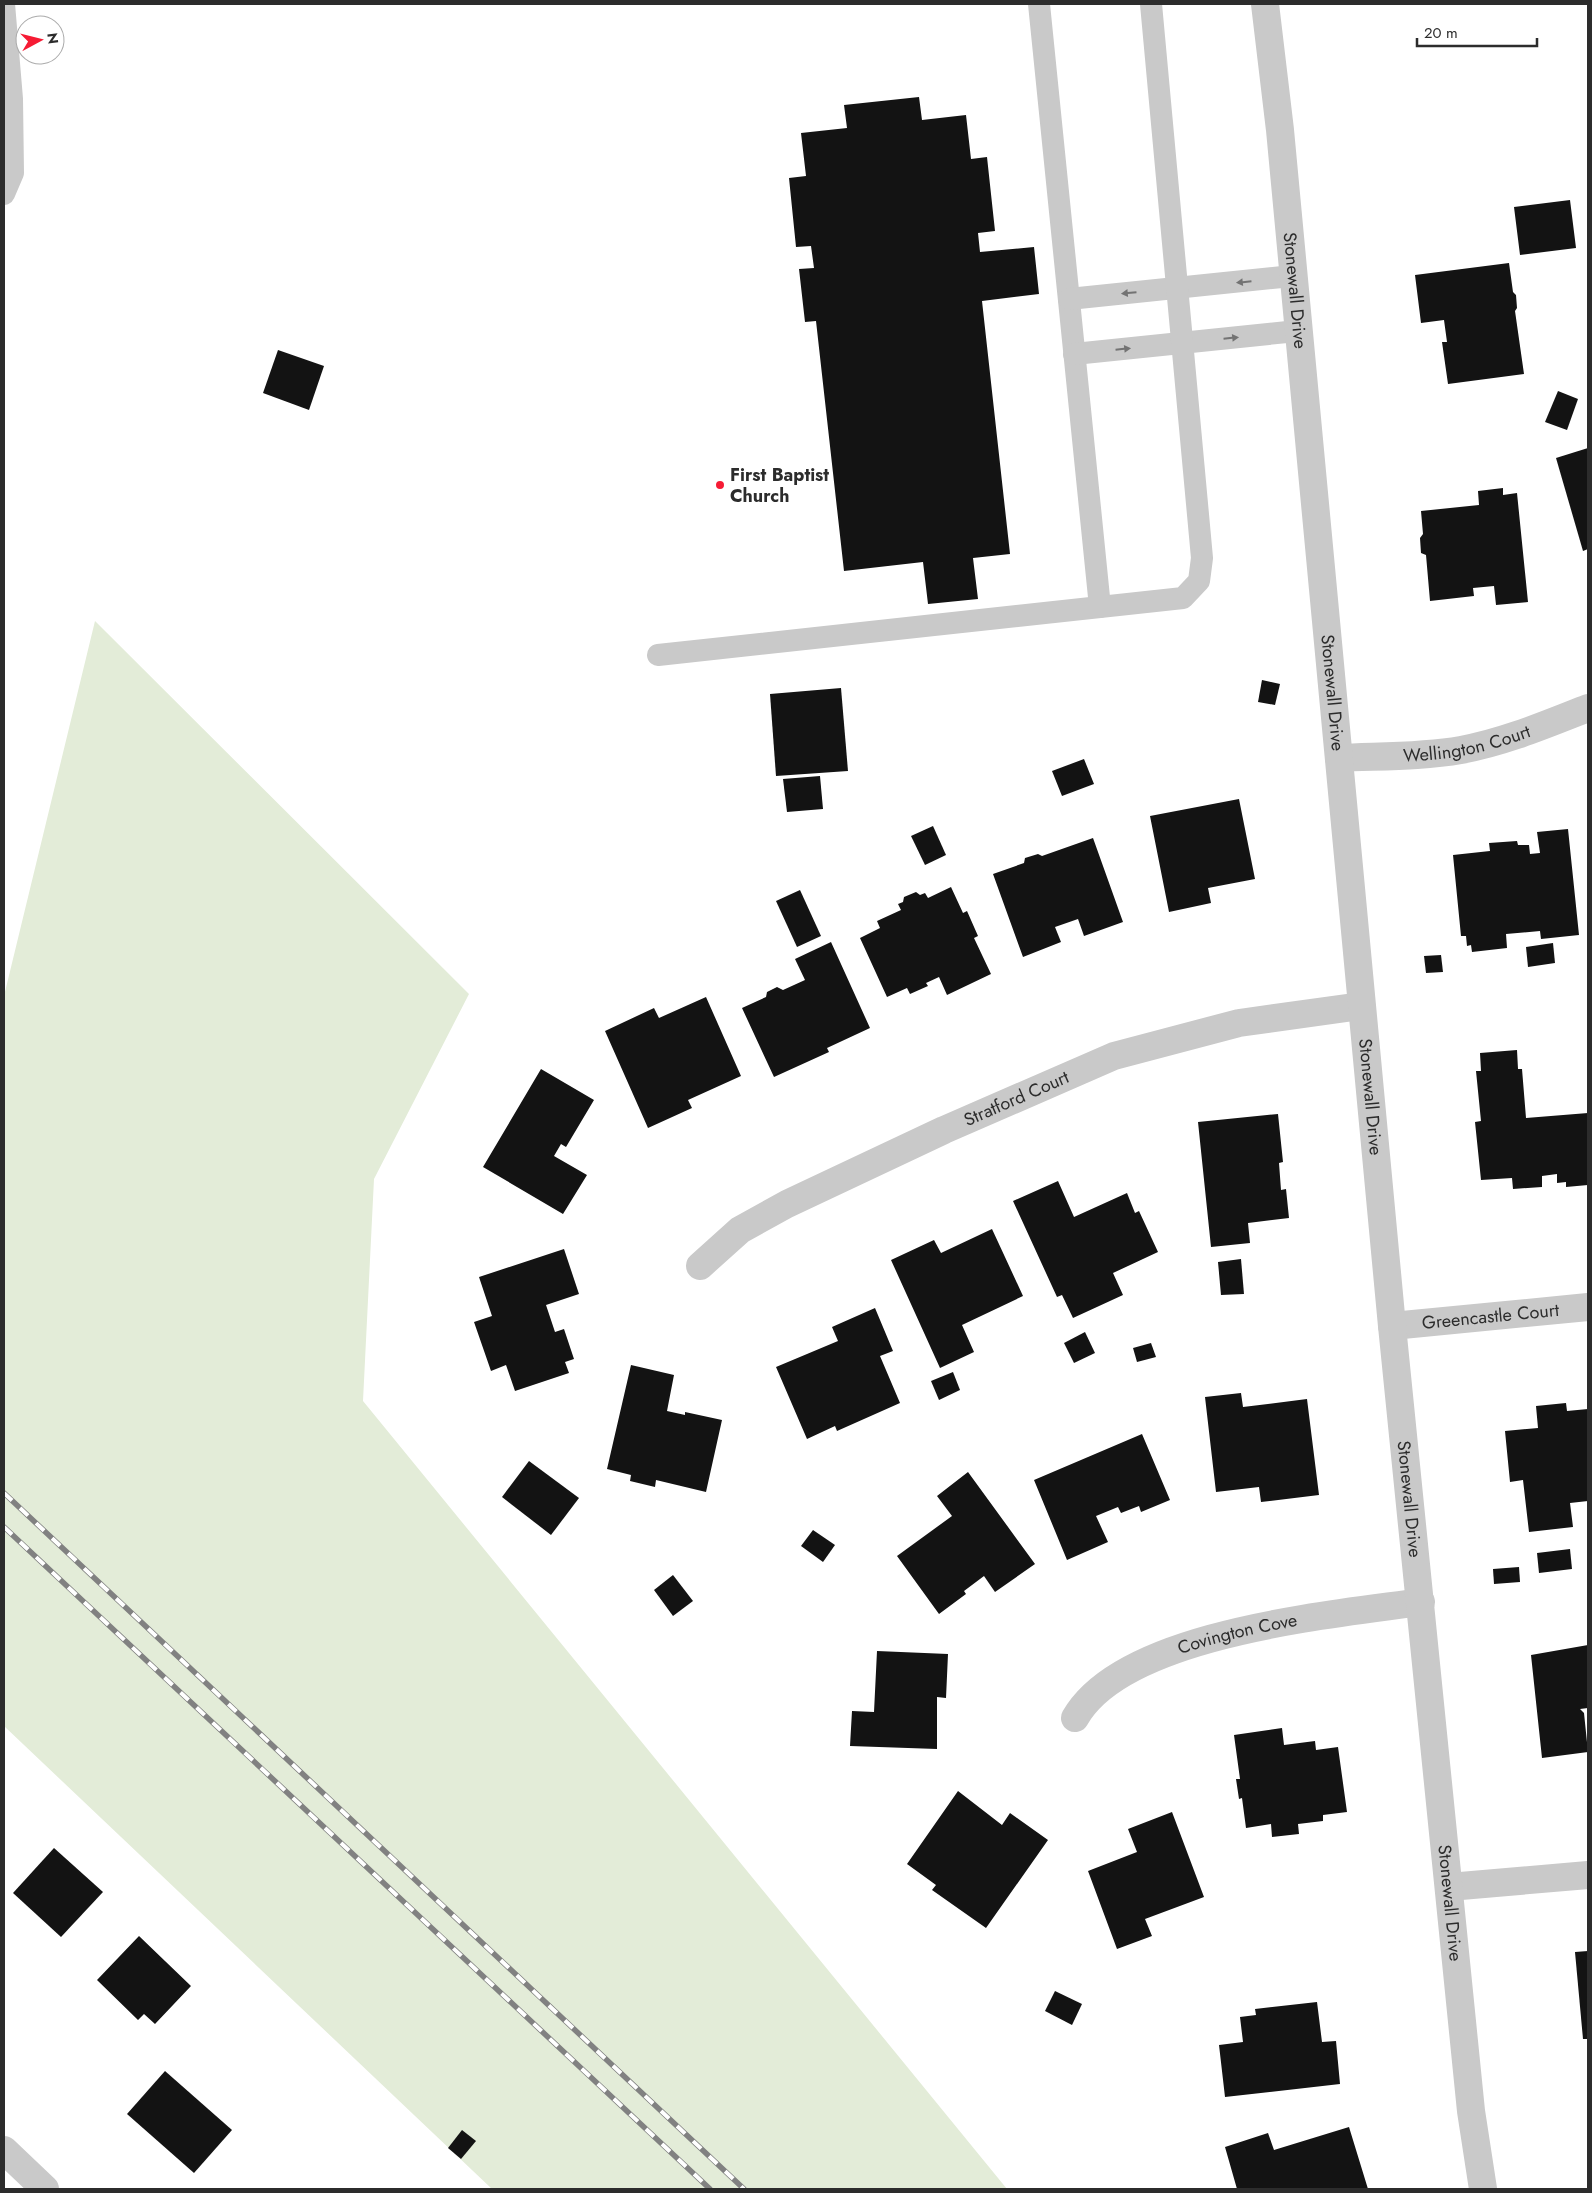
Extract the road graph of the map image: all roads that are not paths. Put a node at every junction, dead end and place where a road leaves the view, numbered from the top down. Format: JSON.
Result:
{"nodes":[{"id":1,"x":4,"y":4,"type":"edge"},
{"id":2,"x":1039,"y":4,"type":"edge"},
{"id":3,"x":1151,"y":4,"type":"edge"},
{"id":4,"x":1266,"y":4,"type":"edge"},
{"id":5,"x":8,"y":171,"type":"edge"},
{"id":6,"x":4,"y":194,"type":"edge"},
{"id":7,"x":1292,"y":276,"type":"junction"},
{"id":8,"x":1178,"y":289,"type":"junction"},
{"id":9,"x":1069,"y":299,"type":"junction"},
{"id":10,"x":1297,"y":331,"type":"junction"},
{"id":11,"x":1183,"y":343,"type":"junction"},
{"id":12,"x":1074,"y":354,"type":"junction"},
{"id":13,"x":1100,"y":607,"type":"junction"},
{"id":14,"x":658,"y":655,"type":"dead end"},
{"id":15,"x":1588,"y":708,"type":"edge"},
{"id":16,"x":1339,"y":758,"type":"junction"},
{"id":17,"x":1361,"y":1006,"type":"junction"},
{"id":18,"x":700,"y":1266,"type":"dead end"},
{"id":19,"x":1588,"y":1307,"type":"edge"},
{"id":20,"x":1392,"y":1326,"type":"junction"},
{"id":21,"x":1421,"y":1602,"type":"junction"},
{"id":22,"x":1076,"y":1718,"type":"dead end"},
{"id":23,"x":1588,"y":1875,"type":"edge"},
{"id":24,"x":1449,"y":1886,"type":"junction"},
{"id":25,"x":4,"y":2150,"type":"edge"},
{"id":26,"x":45,"y":2189,"type":"edge"},
{"id":27,"x":1483,"y":2189,"type":"edge"}],
"edges":[{"from":1,"to":5,"type":"lane"},
{"from":2,"to":9,"type":"lane"},
{"from":3,"to":8,"type":"lane"},
{"from":4,"to":7,"type":"street","name":"Stonewall Drive"},
{"from":5,"to":6,"type":"lane"},
{"from":7,"to":8,"type":"lane","one_way":true},
{"from":7,"to":10,"type":"street","name":"Stonewall Drive"},
{"from":8,"to":9,"type":"lane","one_way":true},
{"from":8,"to":11,"type":"lane"},
{"from":9,"to":12,"type":"lane"},
{"from":11,"to":10,"type":"lane","one_way":true},
{"from":10,"to":16,"type":"street","name":"Stonewall Drive"},
{"from":12,"to":11,"type":"lane","one_way":true},
{"from":11,"to":13,"type":"lane"},
{"from":12,"to":13,"type":"lane"},
{"from":13,"to":14,"type":"lane"},
{"from":15,"to":16,"type":"street","name":"Wellington Court"},
{"from":16,"to":17,"type":"street","name":"Stonewall Drive"},
{"from":17,"to":18,"type":"street","name":"Stratford Court"},
{"from":17,"to":20,"type":"street","name":"Stonewall Drive"},
{"from":19,"to":20,"type":"street","name":"Greencastle Court"},
{"from":20,"to":21,"type":"street","name":"Stonewall Drive"},
{"from":21,"to":22,"type":"street","name":"Covington Cove"},
{"from":21,"to":24,"type":"street","name":"Stonewall Drive"},
{"from":23,"to":24,"type":"street"},
{"from":24,"to":27,"type":"street","name":"Stonewall Drive"},
{"from":25,"to":26,"type":"street"}]}
